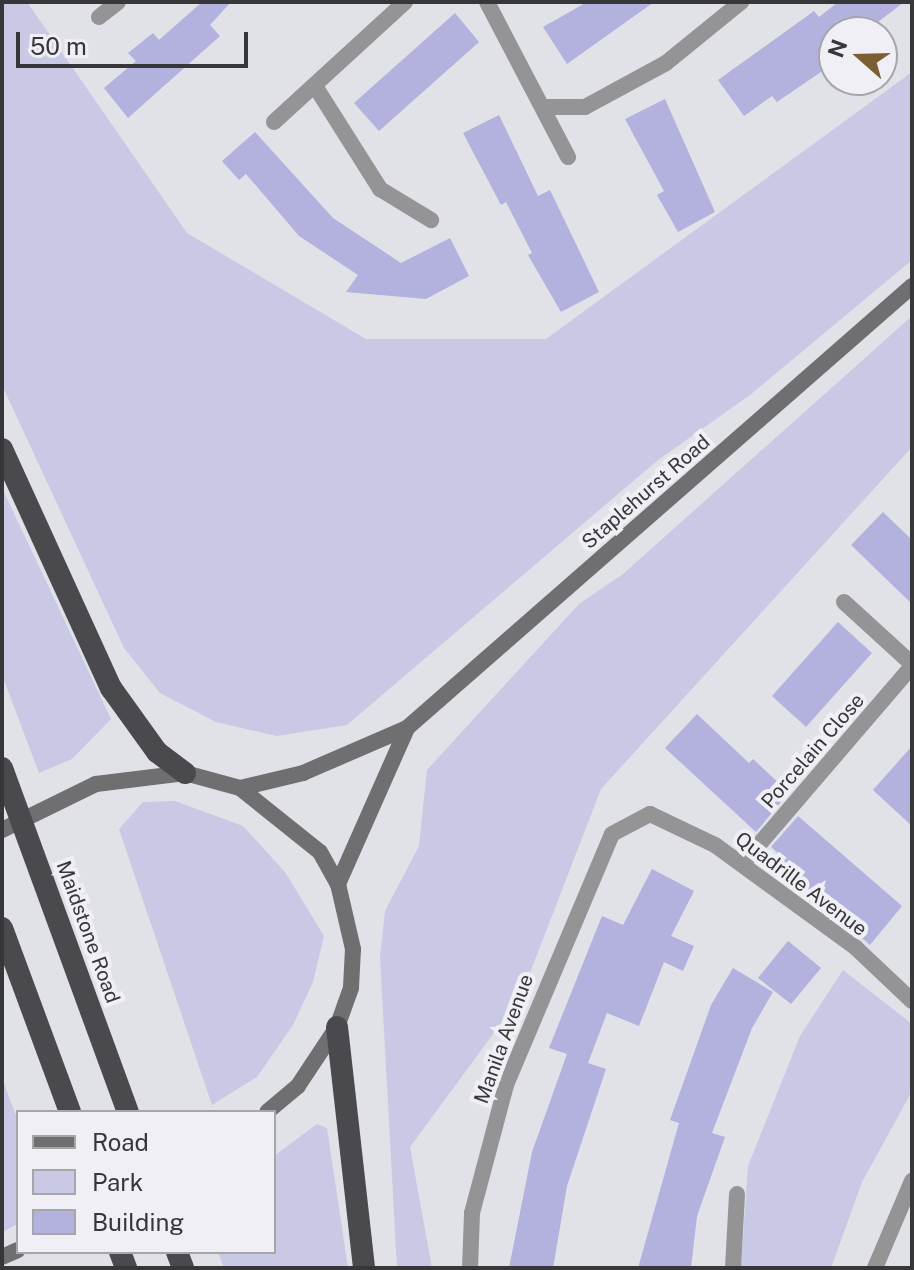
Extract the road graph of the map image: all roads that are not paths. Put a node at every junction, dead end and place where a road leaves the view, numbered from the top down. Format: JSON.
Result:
{"nodes":[{"id":1,"x":118,"y":2,"type":"edge"},
{"id":2,"x":405,"y":2,"type":"edge"},
{"id":3,"x":487,"y":2,"type":"edge"},
{"id":4,"x":741,"y":2,"type":"edge"},
{"id":5,"x":99,"y":17,"type":"dead end"},
{"id":6,"x":315,"y":86,"type":"junction"},
{"id":7,"x":545,"y":107,"type":"junction"},
{"id":8,"x":274,"y":122,"type":"dead end"},
{"id":9,"x":568,"y":157,"type":"dead end"},
{"id":10,"x":431,"y":220,"type":"dead end"},
{"id":11,"x":912,"y":286,"type":"edge"},
{"id":12,"x":2,"y":449,"type":"edge"},
{"id":13,"x":844,"y":602,"type":"dead end"},
{"id":14,"x":912,"y":665,"type":"edge"},
{"id":15,"x":407,"y":728,"type":"junction"},
{"id":16,"x":2,"y":768,"type":"edge"},
{"id":17,"x":185,"y":773,"type":"junction"},
{"id":18,"x":240,"y":788,"type":"junction"},
{"id":19,"x":2,"y":830,"type":"edge"},
{"id":20,"x":612,"y":834,"type":"joint"},
{"id":21,"x":744,"y":862,"type":"junction"},
{"id":22,"x":338,"y":884,"type":"junction"},
{"id":23,"x":2,"y":928,"type":"edge"},
{"id":24,"x":912,"y":1001,"type":"edge"},
{"id":25,"x":337,"y":1027,"type":"junction"},
{"id":26,"x":69,"y":1110,"type":"edge"},
{"id":27,"x":127,"y":1110,"type":"edge"},
{"id":28,"x":269,"y":1110,"type":"edge"},
{"id":29,"x":912,"y":1181,"type":"edge"},
{"id":30,"x":737,"y":1194,"type":"dead end"},
{"id":31,"x":364,"y":1268,"type":"edge"},
{"id":32,"x":470,"y":1268,"type":"edge"},
{"id":33,"x":733,"y":1268,"type":"edge"},
{"id":34,"x":875,"y":1268,"type":"edge"}],
"edges":[{"from":1,"to":5,"type":"street"},
{"from":2,"to":6,"type":"street"},
{"from":3,"to":7,"type":"street"},
{"from":4,"to":7,"type":"street"},
{"from":6,"to":8,"type":"street"},
{"from":6,"to":10,"type":"street"},
{"from":7,"to":9,"type":"street"},
{"from":11,"to":15,"type":"main road","name":"Staplehurst Road"},
{"from":12,"to":17,"type":"highway"},
{"from":13,"to":14,"type":"street","name":"Porcelain Close"},
{"from":14,"to":21,"type":"street","name":"Porcelain Close"},
{"from":15,"to":18,"type":"main road","name":"Staplehurst Road"},
{"from":15,"to":22,"type":"main road","name":"Staplehurst Road"},
{"from":16,"to":27,"type":"highway","name":"Maidstone Road"},
{"from":17,"to":18,"type":"main road"},
{"from":17,"to":19,"type":"main road"},
{"from":18,"to":22,"type":"main road"},
{"from":20,"to":21,"type":"street","name":"Quadrille Avenue"},
{"from":20,"to":32,"type":"street","name":"Manila Avenue"},
{"from":21,"to":24,"type":"street","name":"Quadrille Avenue"},
{"from":22,"to":25,"type":"main road"},
{"from":23,"to":26,"type":"highway"},
{"from":25,"to":28,"type":"main road"},
{"from":25,"to":31,"type":"highway"},
{"from":29,"to":34,"type":"street"},
{"from":30,"to":33,"type":"street"}]}
